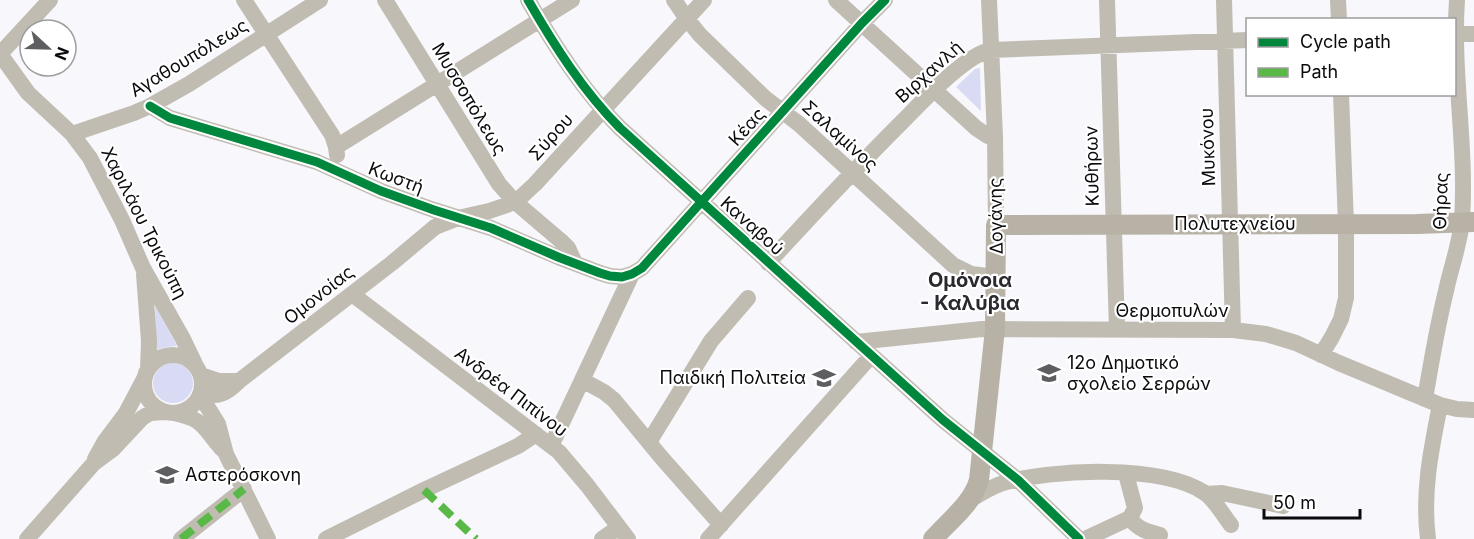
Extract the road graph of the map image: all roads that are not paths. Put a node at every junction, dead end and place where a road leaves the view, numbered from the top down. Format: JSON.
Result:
{"nodes":[{"id":1,"x":50,"y":0,"type":"edge"},
{"id":2,"x":244,"y":0,"type":"edge"},
{"id":3,"x":320,"y":0,"type":"edge"},
{"id":4,"x":385,"y":0,"type":"edge"},
{"id":5,"x":528,"y":0,"type":"edge"},
{"id":6,"x":572,"y":0,"type":"edge"},
{"id":7,"x":674,"y":0,"type":"edge"},
{"id":8,"x":704,"y":0,"type":"edge"},
{"id":9,"x":836,"y":0,"type":"edge"},
{"id":10,"x":885,"y":0,"type":"edge"},
{"id":11,"x":989,"y":0,"type":"edge"},
{"id":12,"x":1107,"y":0,"type":"edge"},
{"id":13,"x":1224,"y":0,"type":"edge"},
{"id":14,"x":1338,"y":0,"type":"edge"},
{"id":15,"x":1457,"y":0,"type":"edge"},
{"id":16,"x":1339,"y":18,"type":"edge"},
{"id":17,"x":1456,"y":18,"type":"edge"},
{"id":18,"x":687,"y":19,"type":"junction"},
{"id":19,"x":540,"y":20,"type":"junction"},
{"id":20,"x":862,"y":23,"type":"junction"},
{"id":21,"x":266,"y":34,"type":"junction"},
{"id":22,"x":1456,"y":34,"type":"edge"},
{"id":23,"x":1474,"y":34,"type":"edge"},
{"id":24,"x":1246,"y":40,"type":"edge"},
{"id":25,"x":1225,"y":41,"type":"junction"},
{"id":26,"x":1108,"y":45,"type":"junction"},
{"id":27,"x":991,"y":50,"type":"junction"},
{"id":28,"x":1456,"y":53,"type":"edge"},
{"id":29,"x":0,"y":54,"type":"edge"},
{"id":30,"x":437,"y":83,"type":"junction"},
{"id":31,"x":935,"y":90,"type":"junction"},
{"id":32,"x":1341,"y":96,"type":"edge"},
{"id":33,"x":150,"y":106,"type":"junction"},
{"id":34,"x":602,"y":110,"type":"junction"},
{"id":35,"x":783,"y":111,"type":"junction"},
{"id":36,"x":72,"y":134,"type":"junction"},
{"id":37,"x":994,"y":137,"type":"junction"},
{"id":38,"x":336,"y":147,"type":"junction"},
{"id":39,"x":335,"y":169,"type":"junction"},
{"id":40,"x":852,"y":172,"type":"junction"},
{"id":41,"x":514,"y":201,"type":"junction"},
{"id":42,"x":700,"y":202,"type":"junction"},
{"id":43,"x":458,"y":218,"type":"junction"},
{"id":44,"x":1468,"y":222,"type":"edge"},
{"id":45,"x":1230,"y":224,"type":"junction"},
{"id":46,"x":1346,"y":224,"type":"junction"},
{"id":47,"x":996,"y":225,"type":"junction"},
{"id":48,"x":1113,"y":225,"type":"junction"},
{"id":49,"x":575,"y":263,"type":"junction"},
{"id":50,"x":768,"y":263,"type":"junction"},
{"id":51,"x":143,"y":267,"type":"junction"},
{"id":52,"x":632,"y":274,"type":"junction"},
{"id":53,"x":996,"y":277,"type":"junction"},
{"id":54,"x":352,"y":294,"type":"junction"},
{"id":55,"x":748,"y":298,"type":"dead end"},
{"id":56,"x":995,"y":329,"type":"junction"},
{"id":57,"x":1117,"y":330,"type":"junction"},
{"id":58,"x":1233,"y":330,"type":"junction"},
{"id":59,"x":856,"y":342,"type":"junction"},
{"id":60,"x":1321,"y":355,"type":"junction"},
{"id":61,"x":871,"y":356,"type":"junction"},
{"id":62,"x":146,"y":374,"type":"junction"},
{"id":63,"x":582,"y":380,"type":"junction"},
{"id":64,"x":199,"y":381,"type":"junction"},
{"id":65,"x":239,"y":381,"type":"junction"},
{"id":66,"x":1432,"y":402,"type":"junction"},
{"id":67,"x":1474,"y":410,"type":"edge"},
{"id":68,"x":169,"y":413,"type":"junction"},
{"id":69,"x":221,"y":433,"type":"junction"},
{"id":70,"x":536,"y":434,"type":"junction"},
{"id":71,"x":649,"y":442,"type":"junction"},
{"id":72,"x":551,"y":446,"type":"junction"},
{"id":73,"x":983,"y":450,"type":"junction"},
{"id":74,"x":226,"y":454,"type":"junction"},
{"id":75,"x":94,"y":463,"type":"junction"},
{"id":76,"x":1126,"y":474,"type":"junction"},
{"id":77,"x":1018,"y":480,"type":"junction"},
{"id":78,"x":244,"y":489,"type":"junction"},
{"id":79,"x":1206,"y":494,"type":"junction"},
{"id":80,"x":970,"y":500,"type":"junction"},
{"id":81,"x":1283,"y":506,"type":"dead end"},
{"id":82,"x":1130,"y":518,"type":"junction"},
{"id":83,"x":721,"y":525,"type":"junction"},
{"id":84,"x":1231,"y":525,"type":"dead end"},
{"id":85,"x":624,"y":533,"type":"edge"},
{"id":86,"x":1160,"y":535,"type":"dead end"},
{"id":87,"x":935,"y":538,"type":"edge"},
{"id":88,"x":27,"y":539,"type":"edge"},
{"id":89,"x":181,"y":539,"type":"edge"},
{"id":90,"x":268,"y":539,"type":"edge"},
{"id":91,"x":326,"y":539,"type":"edge"},
{"id":92,"x":602,"y":539,"type":"edge"},
{"id":93,"x":708,"y":539,"type":"edge"},
{"id":94,"x":1079,"y":539,"type":"edge"},
{"id":95,"x":1085,"y":539,"type":"edge"},
{"id":96,"x":1428,"y":539,"type":"edge"}],
"edges":[{"from":1,"to":29,"type":"street"},
{"from":2,"to":21,"type":"street"},
{"from":3,"to":21,"type":"street","name":"Αγαθουπόλεως"},
{"from":4,"to":30,"type":"street","name":"Μυσσοπόλεως"},
{"from":5,"to":19,"type":"street","name":"Καναβού"},
{"from":6,"to":19,"type":"street"},
{"from":7,"to":18,"type":"street","name":"Σαλαμίνος"},
{"from":8,"to":18,"type":"street","name":"Σύρου"},
{"from":9,"to":20,"type":"street"},
{"from":10,"to":20,"type":"street","name":"Κέας"},
{"from":11,"to":27,"type":"street","name":"Δογάνης"},
{"from":12,"to":26,"type":"street","name":"Κυθήρων"},
{"from":13,"to":25,"type":"street","name":"Μυκόνου"},
{"from":14,"to":16,"type":"street"},
{"from":15,"to":17,"type":"street","name":"Θήρας"},
{"from":18,"to":34,"type":"street","name":"Σύρου"},
{"from":18,"to":35,"type":"street","name":"Σαλαμίνος"},
{"from":19,"to":30,"type":"street"},
{"from":19,"to":34,"type":"street","name":"Καναβού"},
{"from":20,"to":31,"type":"street"},
{"from":20,"to":35,"type":"street","name":"Κέας"},
{"from":21,"to":33,"type":"street","name":"Αγαθουπόλεως"},
{"from":21,"to":38,"type":"street"},
{"from":22,"to":23,"type":"street"},
{"from":24,"to":25,"type":"street","name":"Βιρχανλή"},
{"from":25,"to":26,"type":"street","name":"Βιρχανλή"},
{"from":25,"to":45,"type":"street","name":"Μυκόνου"},
{"from":26,"to":27,"type":"street","name":"Βιρχανλή"},
{"from":26,"to":48,"type":"street","name":"Κυθήρων"},
{"from":27,"to":31,"type":"street","name":"Βιρχανλή"},
{"from":27,"to":37,"type":"street","name":"Δογάνης"},
{"from":28,"to":44,"type":"street","name":"Θήρας"},
{"from":29,"to":36,"type":"street","name":"Χαριλάου Τρικούπη"},
{"from":30,"to":38,"type":"street"},
{"from":30,"to":41,"type":"street","name":"Μυσσοπόλεως"},
{"from":31,"to":37,"type":"street"},
{"from":31,"to":40,"type":"street","name":"Βιρχανλή"},
{"from":32,"to":46,"type":"street"},
{"from":33,"to":36,"type":"street","name":"Αγαθουπόλεως"},
{"from":33,"to":39,"type":"street","name":"Κωστή"},
{"from":34,"to":41,"type":"street","name":"Σύρου"},
{"from":34,"to":42,"type":"street","name":"Καναβού"},
{"from":35,"to":40,"type":"street","name":"Σαλαμίνος"},
{"from":35,"to":42,"type":"street","name":"Κέας"},
{"from":36,"to":51,"type":"street","name":"Χαριλάου Τρικούπη"},
{"from":37,"to":47,"type":"street","name":"Δογάνης"},
{"from":38,"to":39,"type":"street"},
{"from":39,"to":43,"type":"street","name":"Κωστή"},
{"from":40,"to":50,"type":"street","name":"Βιρχανλή"},
{"from":40,"to":53,"type":"street","name":"Σαλαμίνος"},
{"from":41,"to":43,"type":"street","name":"Σύρου"},
{"from":41,"to":49,"type":"street","name":"Μυσσοπόλεως"},
{"from":42,"to":50,"type":"street","name":"Καναβού"},
{"from":42,"to":52,"type":"street","name":"Κέας"},
{"from":43,"to":49,"type":"street","name":"Κωστή"},
{"from":43,"to":54,"type":"street","name":"Ομονοίας"},
{"from":44,"to":46,"type":"main road","name":"Πολυτεχνείου"},
{"from":44,"to":66,"type":"street","name":"Θήρας"},
{"from":45,"to":46,"type":"main road","name":"Πολυτεχνείου"},
{"from":45,"to":48,"type":"main road","name":"Πολυτεχνείου"},
{"from":45,"to":58,"type":"street","name":"Μυκόνου"},
{"from":46,"to":60,"type":"street"},
{"from":47,"to":48,"type":"main road","name":"Πολυτεχνείου"},
{"from":47,"to":53,"type":"main road","name":"Δογάνης"},
{"from":48,"to":57,"type":"street","name":"Κυθήρων"},
{"from":49,"to":52,"type":"street","name":"Κωστή"},
{"from":50,"to":59,"type":"street","name":"Καναβού"},
{"from":51,"to":62,"type":"street"},
{"from":51,"to":64,"type":"street","name":"Χαριλάου Τρικούπη"},
{"from":52,"to":63,"type":"street"},
{"from":53,"to":56,"type":"main road","name":"Δογάνης"},
{"from":54,"to":65,"type":"street","name":"Ομονοίας"},
{"from":54,"to":70,"type":"street","name":"Ανδρέα Πιπίνου"},
{"from":55,"to":71,"type":"street"},
{"from":56,"to":57,"type":"street","name":"Θερμοπυλών"},
{"from":56,"to":59,"type":"street","name":"Θερμοπυλών"},
{"from":56,"to":73,"type":"main road","name":"Δογάνης"},
{"from":57,"to":58,"type":"street","name":"Θερμοπυλών"},
{"from":58,"to":60,"type":"street","name":"Θερμοπυλών"},
{"from":59,"to":61,"type":"street","name":"Καναβού"},
{"from":60,"to":66,"type":"street","name":"Θερμοπυλών"},
{"from":61,"to":73,"type":"street","name":"Καναβού"},
{"from":61,"to":83,"type":"street"},
{"from":62,"to":64,"type":"street"},
{"from":62,"to":68,"type":"street"},
{"from":62,"to":75,"type":"street"},
{"from":63,"to":71,"type":"street"},
{"from":63,"to":72,"type":"street"},
{"from":64,"to":65,"type":"street","name":"Ομονοίας"},
{"from":64,"to":68,"type":"street"},
{"from":64,"to":69,"type":"street","name":"Χαριλάου Τρικούπη"},
{"from":65,"to":69,"type":"street"},
{"from":66,"to":67,"type":"street","name":"Θερμοπυλών"},
{"from":66,"to":96,"type":"street","name":"Θήρας"},
{"from":68,"to":74,"type":"street"},
{"from":68,"to":75,"type":"street"},
{"from":69,"to":74,"type":"street","name":"Χαριλάου Τρικούπη"},
{"from":70,"to":72,"type":"street","name":"Ανδρέα Πιπίνου"},
{"from":70,"to":91,"type":"street"},
{"from":71,"to":83,"type":"street"},
{"from":72,"to":85,"type":"street","name":"Ανδρέα Πιπίνου"},
{"from":73,"to":77,"type":"street","name":"Καναβού"},
{"from":73,"to":80,"type":"main road","name":"Δογάνης"},
{"from":74,"to":78,"type":"street","name":"Χαριλάου Τρικούπη"},
{"from":75,"to":88,"type":"street"},
{"from":76,"to":77,"type":"street"},
{"from":76,"to":79,"type":"street"},
{"from":76,"to":82,"type":"street"},
{"from":77,"to":80,"type":"street"},
{"from":77,"to":94,"type":"street","name":"Καναβού"},
{"from":78,"to":89,"type":"street"},
{"from":78,"to":90,"type":"street","name":"Χαριλάου Τρικούπη"},
{"from":79,"to":81,"type":"street"},
{"from":79,"to":84,"type":"street"},
{"from":80,"to":87,"type":"main road"},
{"from":82,"to":86,"type":"street"},
{"from":82,"to":95,"type":"street"},
{"from":83,"to":93,"type":"street"},
{"from":85,"to":92,"type":"street"}]}
